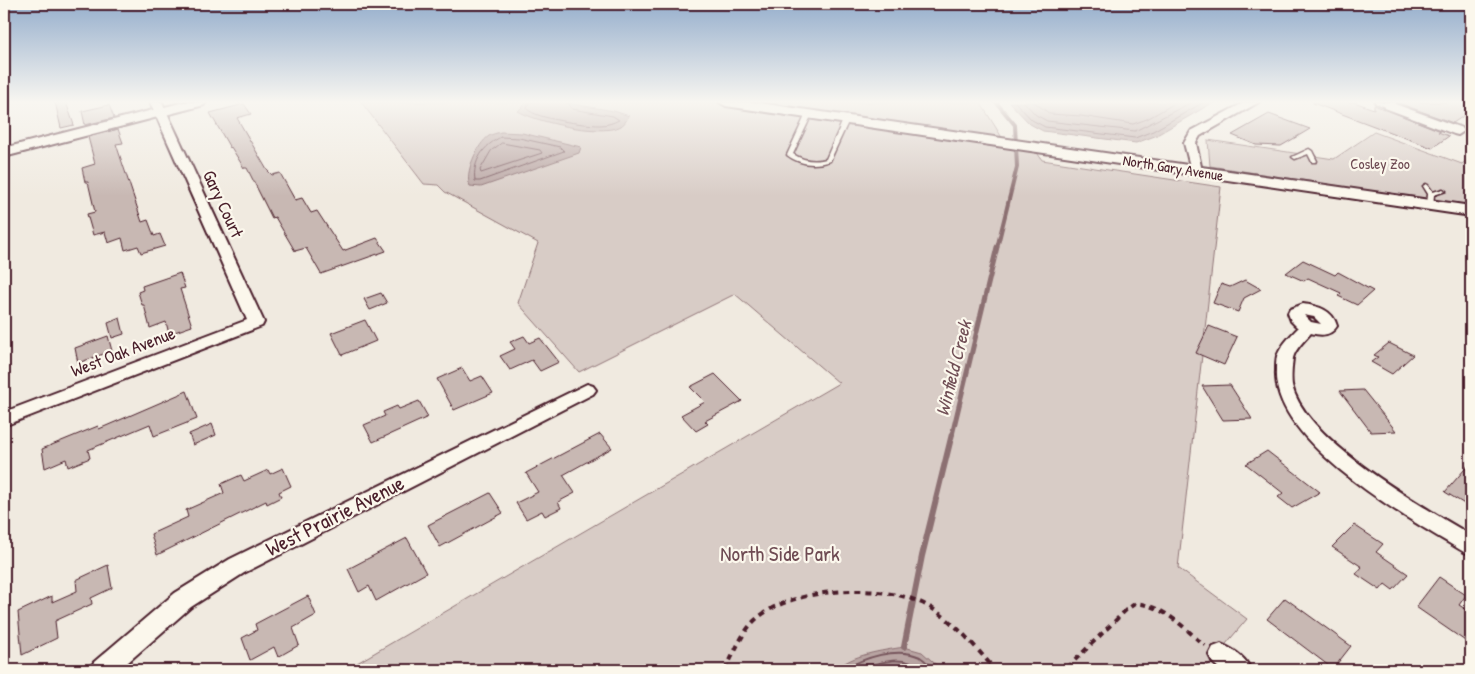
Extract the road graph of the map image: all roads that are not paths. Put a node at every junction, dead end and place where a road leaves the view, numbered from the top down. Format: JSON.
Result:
{"nodes":[{"id":1,"x":69,"y":133,"type":"edge"},
{"id":2,"x":170,"y":133,"type":"edge"},
{"id":3,"x":800,"y":133,"type":"edge"},
{"id":4,"x":840,"y":133,"type":"edge"},
{"id":5,"x":936,"y":133,"type":"edge"},
{"id":6,"x":1196,"y":133,"type":"edge"},
{"id":7,"x":4,"y":153,"type":"edge"},
{"id":8,"x":1295,"y":157,"type":"dead end"},
{"id":9,"x":1314,"y":160,"type":"dead end"},
{"id":10,"x":1196,"y":171,"type":"junction"},
{"id":11,"x":1426,"y":186,"type":"dead end"},
{"id":12,"x":1443,"y":191,"type":"dead end"},
{"id":13,"x":1430,"y":199,"type":"junction"},
{"id":14,"x":1471,"y":211,"type":"edge"},
{"id":15,"x":256,"y":322,"type":"joint"},
{"id":16,"x":1308,"y":327,"type":"dead end"},
{"id":17,"x":587,"y":390,"type":"dead end"},
{"id":18,"x":4,"y":419,"type":"edge"},
{"id":19,"x":1471,"y":546,"type":"edge"},
{"id":20,"x":1221,"y":655,"type":"road end"},
{"id":21,"x":102,"y":670,"type":"edge"},
{"id":22,"x":1239,"y":670,"type":"edge"}],
"edges":[{"from":1,"to":7,"type":"street"},
{"from":2,"to":15,"type":"street","name":"Gary Court"},
{"from":3,"to":4,"type":"lane"},
{"from":5,"to":10,"type":"street","name":"North Gary Avenue"},
{"from":6,"to":10,"type":"street"},
{"from":8,"to":9,"type":"lane"},
{"from":10,"to":13,"type":"street","name":"North Gary Avenue"},
{"from":11,"to":13,"type":"lane"},
{"from":12,"to":13,"type":"lane"},
{"from":13,"to":14,"type":"street","name":"North Gary Avenue"},
{"from":15,"to":18,"type":"street","name":"West Oak Avenue"},
{"from":16,"to":19,"type":"street"},
{"from":17,"to":21,"type":"street","name":"West Prairie Avenue"},
{"from":20,"to":22,"type":"street"}]}
